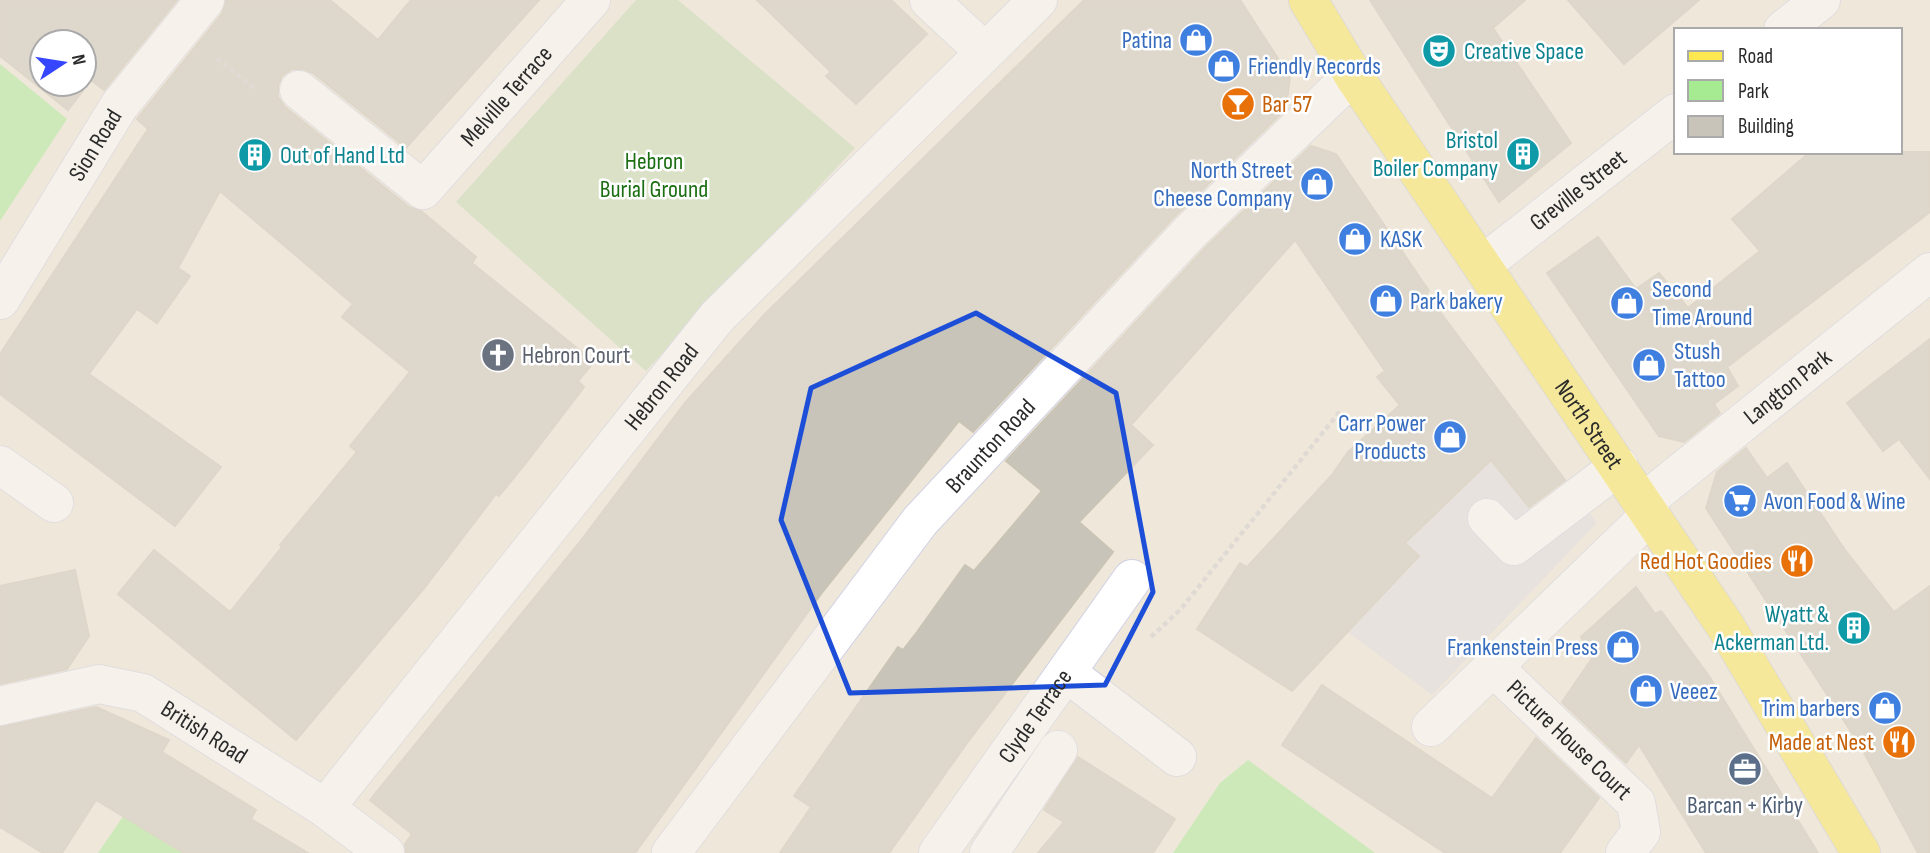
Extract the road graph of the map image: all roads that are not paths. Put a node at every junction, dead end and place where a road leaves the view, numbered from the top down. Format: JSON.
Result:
{"nodes":[{"id":1,"x":205,"y":0,"type":"edge"},
{"id":2,"x":591,"y":0,"type":"edge"},
{"id":3,"x":929,"y":0,"type":"edge"},
{"id":4,"x":1038,"y":0,"type":"edge"},
{"id":5,"x":1308,"y":0,"type":"edge"},
{"id":6,"x":1821,"y":0,"type":"edge"},
{"id":7,"x":1786,"y":28,"type":"edge"},
{"id":8,"x":984,"y":51,"type":"junction"},
{"id":9,"x":1353,"y":75,"type":"junction"},
{"id":10,"x":299,"y":90,"type":"road end"},
{"id":11,"x":1674,"y":115,"type":"edge"},
{"id":12,"x":1482,"y":265,"type":"junction"},
{"id":13,"x":1930,"y":272,"type":"edge"},
{"id":14,"x":0,"y":300,"type":"edge"},
{"id":15,"x":0,"y":466,"type":"edge"},
{"id":16,"x":1619,"y":466,"type":"junction"},
{"id":17,"x":54,"y":503,"type":"dead end"},
{"id":18,"x":1648,"y":508,"type":"junction"},
{"id":19,"x":1487,"y":517,"type":"dead end"},
{"id":20,"x":1132,"y":579,"type":"dead end"},
{"id":21,"x":1492,"y":666,"type":"junction"},
{"id":22,"x":1067,"y":673,"type":"junction"},
{"id":23,"x":0,"y":706,"type":"edge"},
{"id":24,"x":1431,"y":726,"type":"dead end"},
{"id":25,"x":1058,"y":750,"type":"dead end"},
{"id":26,"x":1177,"y":757,"type":"dead end"},
{"id":27,"x":325,"y":808,"type":"junction"},
{"id":28,"x":385,"y":853,"type":"edge"},
{"id":29,"x":671,"y":853,"type":"edge"},
{"id":30,"x":938,"y":853,"type":"edge"},
{"id":31,"x":989,"y":853,"type":"edge"},
{"id":32,"x":1625,"y":853,"type":"edge"},
{"id":33,"x":1861,"y":853,"type":"edge"}],
"edges":[{"from":1,"to":14,"type":"street","name":"Sion Road"},
{"from":2,"to":10,"type":"street","name":"Melville Terrace"},
{"from":3,"to":8,"type":"street"},
{"from":4,"to":8,"type":"street","name":"Hebron Road"},
{"from":5,"to":9,"type":"main road","name":"North Street"},
{"from":6,"to":7,"type":"street"},
{"from":8,"to":27,"type":"street","name":"Hebron Road"},
{"from":9,"to":12,"type":"main road","name":"North Street"},
{"from":9,"to":29,"type":"street","name":"Braunton Road"},
{"from":11,"to":12,"type":"street","name":"Greville Street"},
{"from":12,"to":16,"type":"main road","name":"North Street"},
{"from":13,"to":18,"type":"street","name":"Langton Park"},
{"from":15,"to":17,"type":"street"},
{"from":16,"to":18,"type":"main road","name":"North Street"},
{"from":16,"to":19,"type":"street"},
{"from":18,"to":21,"type":"street","name":"Picture House Court"},
{"from":18,"to":33,"type":"main road","name":"North Street"},
{"from":20,"to":22,"type":"street","name":"Clyde Terrace"},
{"from":21,"to":24,"type":"street","name":"Picture House Court"},
{"from":21,"to":32,"type":"street","name":"Picture House Court"},
{"from":22,"to":26,"type":"street"},
{"from":22,"to":30,"type":"street","name":"Clyde Terrace"},
{"from":23,"to":27,"type":"street","name":"British Road"},
{"from":25,"to":31,"type":"street"},
{"from":27,"to":28,"type":"street","name":"British Road"}]}
